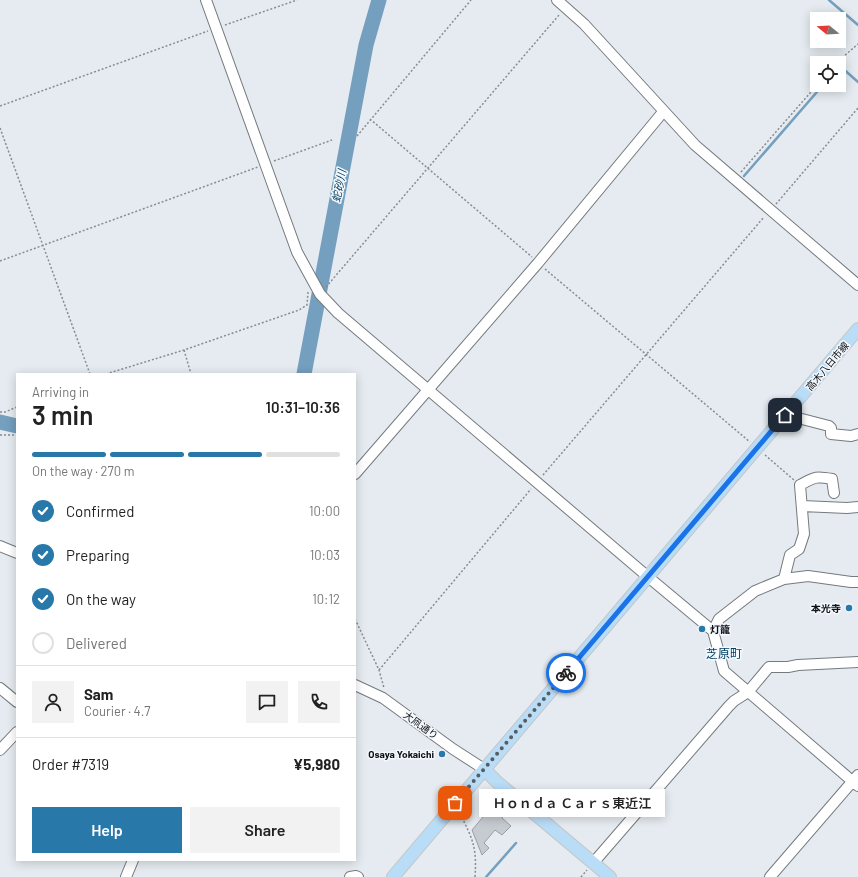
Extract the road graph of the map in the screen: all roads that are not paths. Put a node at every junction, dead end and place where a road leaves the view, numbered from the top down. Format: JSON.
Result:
{"nodes":[{"id":1,"x":206,"y":0,"type":"edge"},
{"id":2,"x":557,"y":0,"type":"edge"},
{"id":3,"x":663,"y":112,"type":"junction"},
{"id":4,"x":858,"y":285,"type":"edge"},
{"id":5,"x":858,"y":329,"type":"edge"},
{"id":6,"x":428,"y":390,"type":"junction"},
{"id":7,"x":802,"y":419,"type":"dead end"},
{"id":8,"x":858,"y":434,"type":"edge"},
{"id":9,"x":356,"y":473,"type":"edge"},
{"id":10,"x":834,"y":493,"type":"dead end"},
{"id":11,"x":802,"y":506,"type":"junction"},
{"id":12,"x":858,"y":506,"type":"edge"},
{"id":13,"x":0,"y":546,"type":"edge"},
{"id":14,"x":16,"y":552,"type":"edge"},
{"id":15,"x":647,"y":576,"type":"junction"},
{"id":16,"x":784,"y":579,"type":"junction"},
{"id":17,"x":858,"y":582,"type":"edge"},
{"id":18,"x":713,"y":631,"type":"junction"},
{"id":19,"x":858,"y":662,"type":"edge"},
{"id":20,"x":356,"y":685,"type":"edge"},
{"id":21,"x":0,"y":688,"type":"edge"},
{"id":22,"x":748,"y":692,"type":"junction"},
{"id":23,"x":16,"y":701,"type":"edge"},
{"id":24,"x":16,"y":733,"type":"edge"},
{"id":25,"x":0,"y":748,"type":"edge"},
{"id":26,"x":484,"y":769,"type":"junction"},
{"id":27,"x":856,"y":781,"type":"edge"},
{"id":28,"x":133,"y":861,"type":"edge"},
{"id":29,"x":594,"y":862,"type":"junction"},
{"id":30,"x":126,"y":877,"type":"edge"},
{"id":31,"x":350,"y":877,"type":"edge"},
{"id":32,"x":358,"y":877,"type":"edge"},
{"id":33,"x":393,"y":877,"type":"edge"},
{"id":34,"x":610,"y":877,"type":"edge"},
{"id":35,"x":770,"y":877,"type":"edge"}],
"edges":[{"from":1,"to":6,"type":"street"},
{"from":2,"to":3,"type":"street"},
{"from":3,"to":4,"type":"street"},
{"from":3,"to":6,"type":"street"},
{"from":5,"to":15,"type":"main road","name":"高木八日市線"},
{"from":6,"to":9,"type":"street"},
{"from":6,"to":15,"type":"street"},
{"from":7,"to":8,"type":"street"},
{"from":10,"to":11,"type":"street"},
{"from":11,"to":12,"type":"street"},
{"from":11,"to":16,"type":"street"},
{"from":13,"to":14,"type":"street"},
{"from":15,"to":18,"type":"street"},
{"from":15,"to":26,"type":"main road","name":"高木八日市線"},
{"from":16,"to":17,"type":"street"},
{"from":16,"to":18,"type":"street"},
{"from":18,"to":22,"type":"street"},
{"from":19,"to":22,"type":"street"},
{"from":20,"to":26,"type":"street","name":"大凧通り"},
{"from":21,"to":23,"type":"street"},
{"from":22,"to":27,"type":"street"},
{"from":22,"to":29,"type":"street"},
{"from":24,"to":25,"type":"street"},
{"from":26,"to":29,"type":"main road"},
{"from":26,"to":33,"type":"main road","name":"高木八日市線"},
{"from":27,"to":35,"type":"street"},
{"from":28,"to":30,"type":"street"},
{"from":29,"to":34,"type":"main road"},
{"from":31,"to":32,"type":"street"}]}
